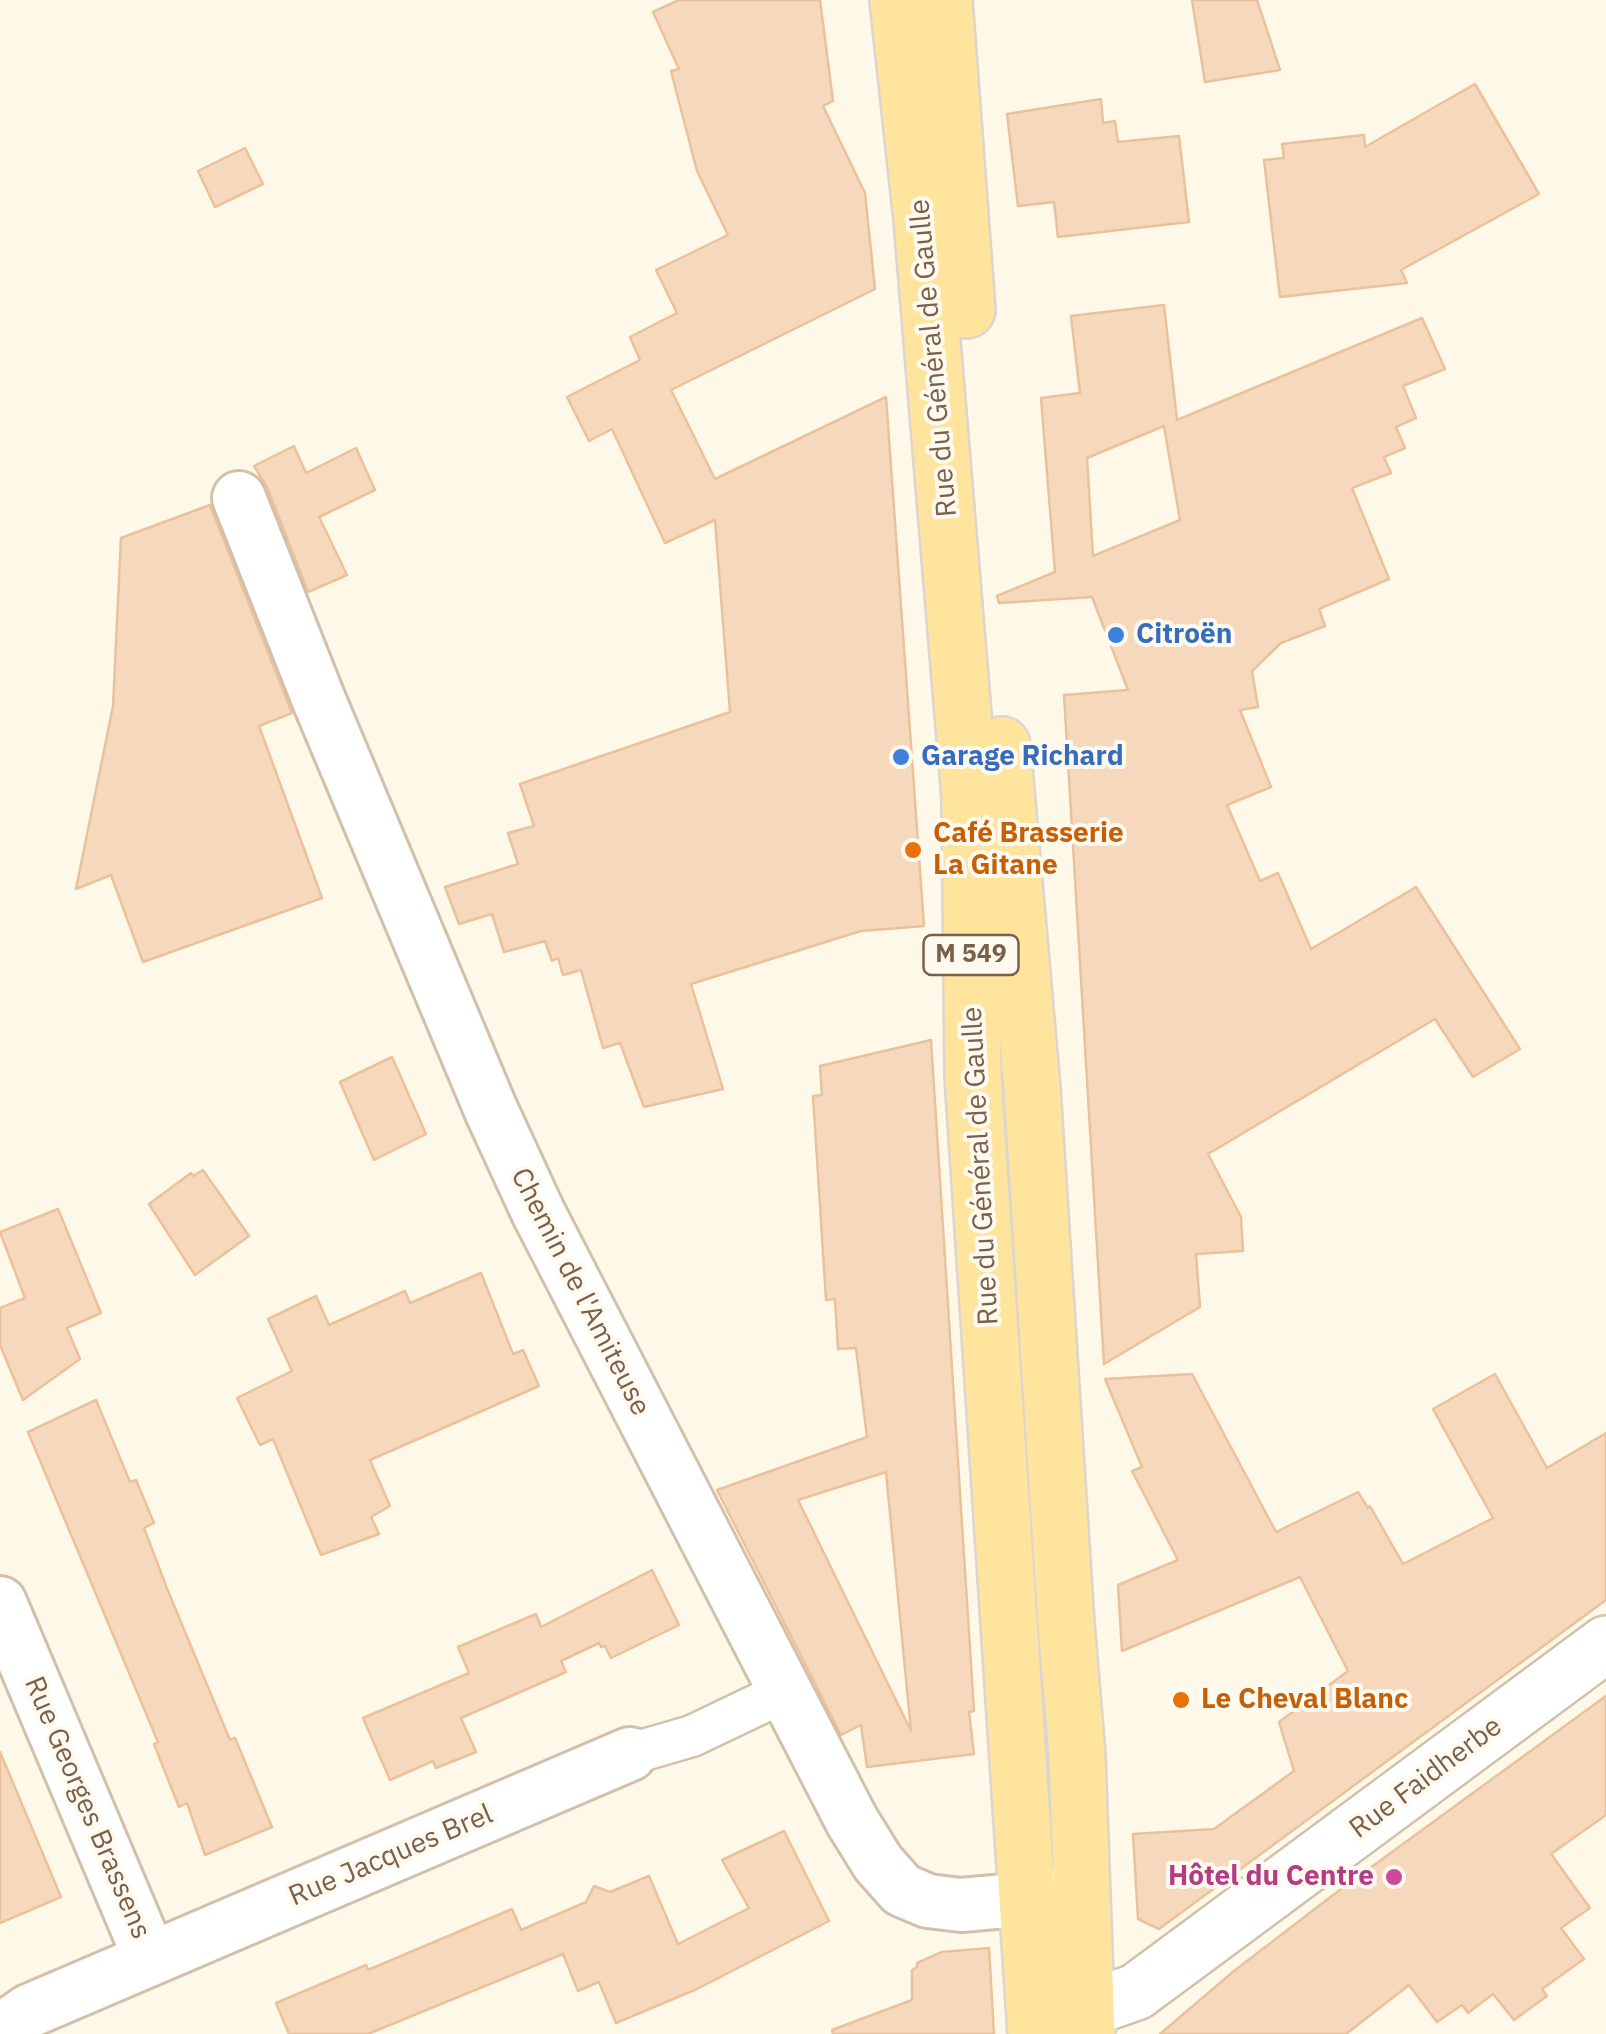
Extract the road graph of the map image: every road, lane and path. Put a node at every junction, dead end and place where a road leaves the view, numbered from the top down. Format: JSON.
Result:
{"nodes":[{"id":1,"x":930,"y":3,"type":"edge"},
{"id":2,"x":239,"y":498,"type":"dead end"},
{"id":3,"x":0,"y":1603,"type":"edge"},
{"id":4,"x":1606,"y":1644,"type":"edge"},
{"id":5,"x":784,"y":1692,"type":"junction"},
{"id":6,"x":630,"y":1754,"type":"joint"},
{"id":7,"x":1084,"y":1894,"type":"junction"},
{"id":8,"x":1029,"y":1900,"type":"junction"},
{"id":9,"x":150,"y":1958,"type":"junction"},
{"id":10,"x":1061,"y":2023,"type":"edge"},
{"id":11,"x":6,"y":2034,"type":"edge"}],
"edges":[{"from":1,"to":7,"type":"main road","name":"Rue du Général de Gaulle","number":"M 549"},
{"from":1,"to":8,"type":"main road","name":"Rue du Général de Gaulle","number":"M 549"},
{"from":2,"to":5,"type":"street","name":"Chemin de l'Amiteuse"},
{"from":3,"to":9,"type":"street","name":"Rue Georges Brassens"},
{"from":4,"to":10,"type":"street","name":"Rue Faidherbe"},
{"from":5,"to":6,"type":"street","name":"Rue Jacques Brel"},
{"from":5,"to":8,"type":"street","name":"Chemin de l'Amiteuse"},
{"from":6,"to":9,"type":"street","name":"Rue Jacques Brel"},
{"from":7,"to":8,"type":"street","name":"Chemin de l'Amiteuse"},
{"from":7,"to":10,"type":"main road","name":"Rue du Général de Gaulle","number":"M 549"},
{"from":8,"to":10,"type":"main road","name":"Rue du Général de Gaulle","number":"M 549"},
{"from":9,"to":11,"type":"street","name":"Rue Jacques Brel"}]}
